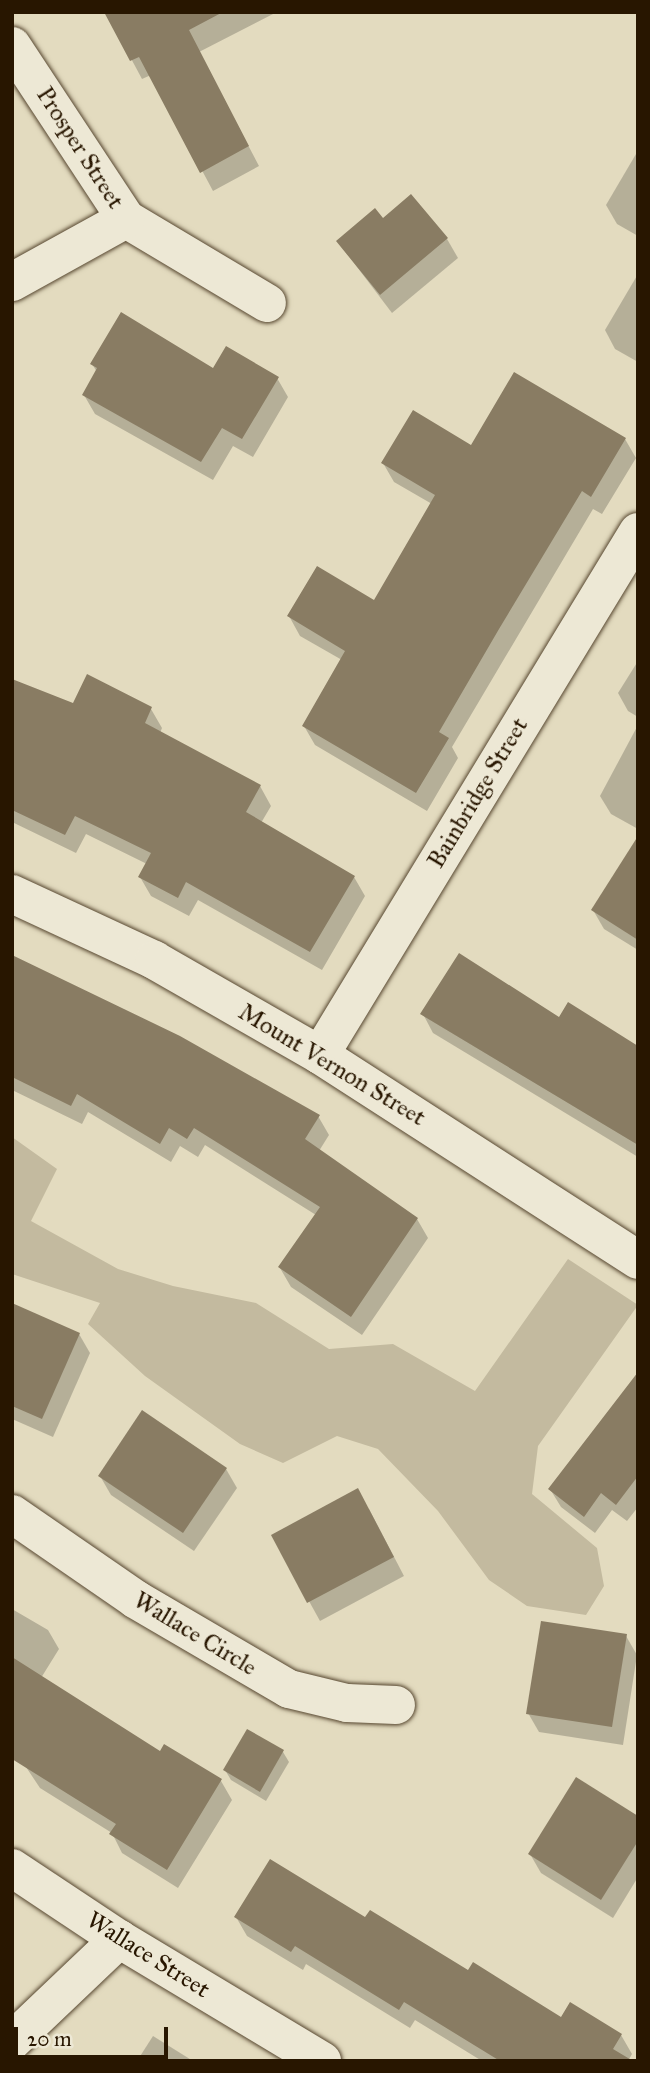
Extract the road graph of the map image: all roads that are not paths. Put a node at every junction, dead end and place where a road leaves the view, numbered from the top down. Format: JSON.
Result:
{"nodes":[{"id":1,"x":12,"y":46,"type":"edge"},
{"id":2,"x":126,"y":219,"type":"junction"},
{"id":3,"x":12,"y":282,"type":"edge"},
{"id":4,"x":267,"y":303,"type":"dead end"},
{"id":5,"x":638,"y":532,"type":"edge"},
{"id":6,"x":12,"y":894,"type":"edge"},
{"id":7,"x":320,"y":1055,"type":"junction"},
{"id":8,"x":638,"y":1260,"type":"edge"},
{"id":9,"x":12,"y":1514,"type":"edge"},
{"id":10,"x":396,"y":1704,"type":"dead end"},
{"id":11,"x":12,"y":1868,"type":"edge"},
{"id":12,"x":120,"y":1939,"type":"junction"},
{"id":13,"x":12,"y":2041,"type":"edge"},
{"id":14,"x":322,"y":2061,"type":"edge"}],
"edges":[{"from":1,"to":2,"type":"street","name":"Prosper Street"},
{"from":2,"to":3,"type":"street"},
{"from":2,"to":4,"type":"street","name":"Prosper Street"},
{"from":5,"to":7,"type":"street","name":"Bainbridge Street"},
{"from":6,"to":7,"type":"street","name":"Mount Vernon Street"},
{"from":7,"to":8,"type":"street","name":"Mount Vernon Street"},
{"from":9,"to":10,"type":"street","name":"Wallace Circle"},
{"from":11,"to":12,"type":"street","name":"Wallace Street"},
{"from":12,"to":13,"type":"street"},
{"from":12,"to":14,"type":"street","name":"Wallace Street"}]}
